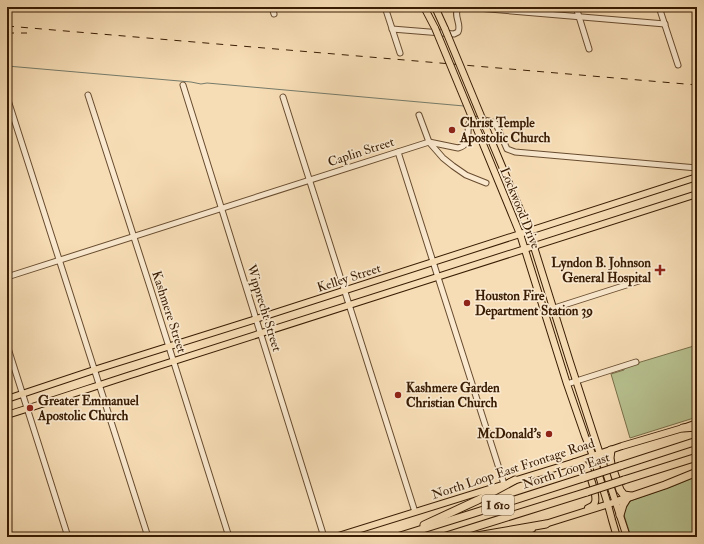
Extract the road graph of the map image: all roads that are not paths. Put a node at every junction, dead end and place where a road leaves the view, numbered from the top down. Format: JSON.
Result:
{"nodes":[{"id":1,"x":272,"y":7,"type":"edge"},
{"id":2,"x":385,"y":7,"type":"edge"},
{"id":3,"x":424,"y":7,"type":"edge"},
{"id":4,"x":435,"y":7,"type":"edge"},
{"id":5,"x":576,"y":7,"type":"edge"},
{"id":6,"x":659,"y":7,"type":"edge"},
{"id":7,"x":493,"y":8,"type":"edge"},
{"id":8,"x":274,"y":14,"type":"dead end"},
{"id":9,"x":580,"y":17,"type":"junction"},
{"id":10,"x":665,"y":24,"type":"junction"},
{"id":11,"x":392,"y":29,"type":"junction"},
{"id":12,"x":589,"y":49,"type":"dead end"},
{"id":13,"x":400,"y":53,"type":"dead end"},
{"id":14,"x":678,"y":65,"type":"dead end"},
{"id":15,"x":183,"y":85,"type":"dead end"},
{"id":16,"x":88,"y":95,"type":"dead end"},
{"id":17,"x":7,"y":97,"type":"edge"},
{"id":18,"x":283,"y":97,"type":"dead end"},
{"id":19,"x":419,"y":115,"type":"dead end"},
{"id":20,"x":429,"y":142,"type":"junction"},
{"id":21,"x":398,"y":152,"type":"junction"},
{"id":22,"x":697,"y":168,"type":"edge"},
{"id":23,"x":697,"y":177,"type":"edge"},
{"id":24,"x":310,"y":180,"type":"junction"},
{"id":25,"x":486,"y":183,"type":"dead end"},
{"id":26,"x":697,"y":194,"type":"edge"},
{"id":27,"x":222,"y":208,"type":"junction"},
{"id":28,"x":529,"y":231,"type":"junction"},
{"id":29,"x":520,"y":234,"type":"junction"},
{"id":30,"x":134,"y":236,"type":"junction"},
{"id":31,"x":534,"y":246,"type":"junction"},
{"id":32,"x":526,"y":249,"type":"junction"},
{"id":33,"x":59,"y":260,"type":"junction"},
{"id":34,"x":433,"y":262,"type":"junction"},
{"id":35,"x":7,"y":277,"type":"edge"},
{"id":36,"x":438,"y":277,"type":"junction"},
{"id":37,"x":646,"y":279,"type":"dead end"},
{"id":38,"x":345,"y":291,"type":"junction"},
{"id":39,"x":349,"y":305,"type":"junction"},
{"id":40,"x":553,"y":308,"type":"junction"},
{"id":41,"x":545,"y":311,"type":"junction"},
{"id":42,"x":256,"y":319,"type":"junction"},
{"id":43,"x":261,"y":334,"type":"junction"},
{"id":44,"x":7,"y":345,"type":"edge"},
{"id":45,"x":169,"y":346,"type":"junction"},
{"id":46,"x":174,"y":362,"type":"junction"},
{"id":47,"x":636,"y":362,"type":"dead end"},
{"id":48,"x":94,"y":370,"type":"junction"},
{"id":49,"x":576,"y":381,"type":"junction"},
{"id":50,"x":567,"y":384,"type":"junction"},
{"id":51,"x":99,"y":385,"type":"junction"},
{"id":52,"x":23,"y":394,"type":"junction"},
{"id":53,"x":7,"y":399,"type":"edge"},
{"id":54,"x":27,"y":409,"type":"junction"},
{"id":55,"x":7,"y":415,"type":"edge"},
{"id":56,"x":697,"y":423,"type":"edge"},
{"id":57,"x":697,"y":426,"type":"edge"},
{"id":58,"x":683,"y":428,"type":"junction"},
{"id":59,"x":697,"y":441,"type":"edge"},
{"id":60,"x":589,"y":446,"type":"junction"},
{"id":61,"x":611,"y":450,"type":"junction"},
{"id":62,"x":600,"y":453,"type":"junction"},
{"id":63,"x":593,"y":456,"type":"junction"},
{"id":64,"x":697,"y":457,"type":"edge"},
{"id":65,"x":577,"y":461,"type":"junction"},
{"id":66,"x":697,"y":472,"type":"edge"},
{"id":67,"x":515,"y":480,"type":"junction"},
{"id":68,"x":504,"y":484,"type":"junction"},
{"id":69,"x":630,"y":496,"type":"junction"},
{"id":70,"x":615,"y":502,"type":"junction"},
{"id":71,"x":608,"y":505,"type":"junction"},
{"id":72,"x":416,"y":512,"type":"junction"},
{"id":73,"x":575,"y":515,"type":"junction"},
{"id":74,"x":620,"y":515,"type":"junction"},
{"id":75,"x":546,"y":524,"type":"junction"},
{"id":76,"x":413,"y":532,"type":"junction"},
{"id":77,"x":521,"y":535,"type":"edge"},
{"id":78,"x":68,"y":537,"type":"edge"},
{"id":79,"x":148,"y":537,"type":"edge"},
{"id":80,"x":228,"y":537,"type":"edge"},
{"id":81,"x":324,"y":537,"type":"edge"},
{"id":82,"x":335,"y":537,"type":"edge"},
{"id":83,"x":397,"y":537,"type":"edge"},
{"id":84,"x":443,"y":537,"type":"edge"},
{"id":85,"x":471,"y":537,"type":"edge"},
{"id":86,"x":506,"y":537,"type":"edge"},
{"id":87,"x":617,"y":537,"type":"edge"},
{"id":88,"x":627,"y":537,"type":"edge"}],
"edges":[{"from":1,"to":8,"type":"street"},
{"from":2,"to":11,"type":"street"},
{"from":3,"to":29,"type":"main road","name":"Lockwood Drive","bridge":true},
{"from":4,"to":28,"type":"main road","name":"Lockwood Drive","bridge":true},
{"from":5,"to":9,"type":"street"},
{"from":6,"to":10,"type":"street"},
{"from":7,"to":9,"type":"street"},
{"from":7,"to":11,"type":"street"},
{"from":9,"to":10,"type":"street"},
{"from":9,"to":12,"type":"street"},
{"from":10,"to":14,"type":"street"},
{"from":11,"to":13,"type":"street"},
{"from":15,"to":27,"type":"street","name":"Wipprecht Street"},
{"from":16,"to":30,"type":"street","name":"Kashmere Street"},
{"from":17,"to":33,"type":"street"},
{"from":18,"to":24,"type":"street"},
{"from":19,"to":20,"type":"street","name":"Lockwood Drive"},
{"from":20,"to":21,"type":"street","name":"Caplin Street"},
{"from":20,"to":22,"type":"street","name":"Caplin Street"},
{"from":20,"to":25,"type":"street","name":"Lockwood Drive"},
{"from":21,"to":24,"type":"street","name":"Caplin Street"},
{"from":21,"to":34,"type":"street"},
{"from":23,"to":28,"type":"main road","name":"Kelley Street"},
{"from":24,"to":27,"type":"street","name":"Caplin Street"},
{"from":24,"to":38,"type":"street"},
{"from":26,"to":31,"type":"main road","name":"Kelley Street"},
{"from":27,"to":30,"type":"street","name":"Caplin Street"},
{"from":27,"to":42,"type":"street","name":"Wipprecht Street"},
{"from":28,"to":29,"type":"main road","name":"Kelley Street"},
{"from":28,"to":31,"type":"main road","name":"Lockwood Drive"},
{"from":29,"to":32,"type":"main road","name":"Lockwood Drive"},
{"from":29,"to":34,"type":"main road","name":"Kelley Street"},
{"from":30,"to":33,"type":"street","name":"Caplin Street"},
{"from":30,"to":45,"type":"street","name":"Kashmere Street"},
{"from":31,"to":32,"type":"main road","name":"Kelley Street"},
{"from":31,"to":40,"type":"main road","name":"Lockwood Drive"},
{"from":32,"to":36,"type":"main road","name":"Kelley Street"},
{"from":32,"to":41,"type":"main road","name":"Lockwood Drive"},
{"from":33,"to":35,"type":"street","name":"Caplin Street"},
{"from":33,"to":48,"type":"street"},
{"from":34,"to":36,"type":"street"},
{"from":34,"to":38,"type":"main road","name":"Kelley Street"},
{"from":36,"to":39,"type":"main road","name":"Kelley Street"},
{"from":36,"to":68,"type":"street"},
{"from":37,"to":40,"type":"street"},
{"from":38,"to":39,"type":"street"},
{"from":38,"to":42,"type":"main road","name":"Kelley Street"},
{"from":39,"to":43,"type":"main road","name":"Kelley Street"},
{"from":39,"to":72,"type":"street"},
{"from":40,"to":41,"type":"street"},
{"from":40,"to":49,"type":"main road","name":"Lockwood Drive"},
{"from":41,"to":50,"type":"main road","name":"Lockwood Drive"},
{"from":42,"to":43,"type":"street","name":"Wipprecht Street"},
{"from":42,"to":45,"type":"main road","name":"Kelley Street"},
{"from":43,"to":46,"type":"main road","name":"Kelley Street"},
{"from":43,"to":81,"type":"street","name":"Wipprecht Street"},
{"from":44,"to":52,"type":"street"},
{"from":45,"to":46,"type":"street","name":"Kashmere Street"},
{"from":45,"to":48,"type":"main road","name":"Kelley Street"},
{"from":46,"to":51,"type":"main road","name":"Kelley Street"},
{"from":46,"to":80,"type":"street","name":"Kashmere Street"},
{"from":47,"to":49,"type":"street"},
{"from":48,"to":51,"type":"street"},
{"from":48,"to":52,"type":"main road","name":"Kelley Street"},
{"from":49,"to":50,"type":"street"},
{"from":49,"to":62,"type":"main road","name":"Lockwood Drive"},
{"from":50,"to":60,"type":"main road","name":"Lockwood Drive"},
{"from":51,"to":54,"type":"main road","name":"Kelley Street"},
{"from":51,"to":79,"type":"street"},
{"from":52,"to":53,"type":"main road","name":"Kelley Street"},
{"from":52,"to":54,"type":"street"},
{"from":54,"to":55,"type":"main road","name":"Kelley Street"},
{"from":54,"to":78,"type":"street"},
{"from":56,"to":58,"type":"main road","name":"North Loop East Frontage Road"},
{"from":57,"to":58,"type":"highway"},
{"from":58,"to":61,"type":"main road","name":"North Loop East Frontage Road"},
{"from":59,"to":76,"type":"highway","name":"North Loop East","number":"I 610","bridge":true},
{"from":60,"to":63,"type":"main road","name":"Lockwood Drive"},
{"from":60,"to":65,"type":"main road"},
{"from":61,"to":62,"type":"main road","name":"North Loop East Frontage Road"},
{"from":61,"to":69,"type":"highway"},
{"from":62,"to":63,"type":"main road","name":"North Loop East Frontage Road"},
{"from":62,"to":70,"type":"main road","name":"Lockwood Drive"},
{"from":63,"to":65,"type":"main road","name":"North Loop East Frontage Road"},
{"from":63,"to":71,"type":"main road","name":"Lockwood Drive"},
{"from":64,"to":84,"type":"highway","name":"North Loop East","number":"I 610","bridge":true},
{"from":65,"to":67,"type":"main road","name":"North Loop East Frontage Road"},
{"from":65,"to":73,"type":"main road"},
{"from":66,"to":69,"type":"highway"},
{"from":67,"to":68,"type":"main road","name":"North Loop East Frontage Road"},
{"from":67,"to":76,"type":"highway"},
{"from":68,"to":72,"type":"main road","name":"North Loop East Frontage Road"},
{"from":69,"to":70,"type":"highway"},
{"from":69,"to":74,"type":"highway"},
{"from":70,"to":71,"type":"main road"},
{"from":70,"to":74,"type":"main road","name":"Lockwood Drive"},
{"from":71,"to":73,"type":"main road"},
{"from":71,"to":87,"type":"main road","name":"Lockwood Drive"},
{"from":72,"to":82,"type":"main road","name":"North Loop East Frontage Road"},
{"from":73,"to":75,"type":"main road"},
{"from":74,"to":88,"type":"main road","name":"Lockwood Drive"},
{"from":75,"to":77,"type":"main road"},
{"from":75,"to":85,"type":"highway"},
{"from":76,"to":83,"type":"highway","name":"North Loop East","number":"I 610"},
{"from":77,"to":86,"type":"main road"}]}
